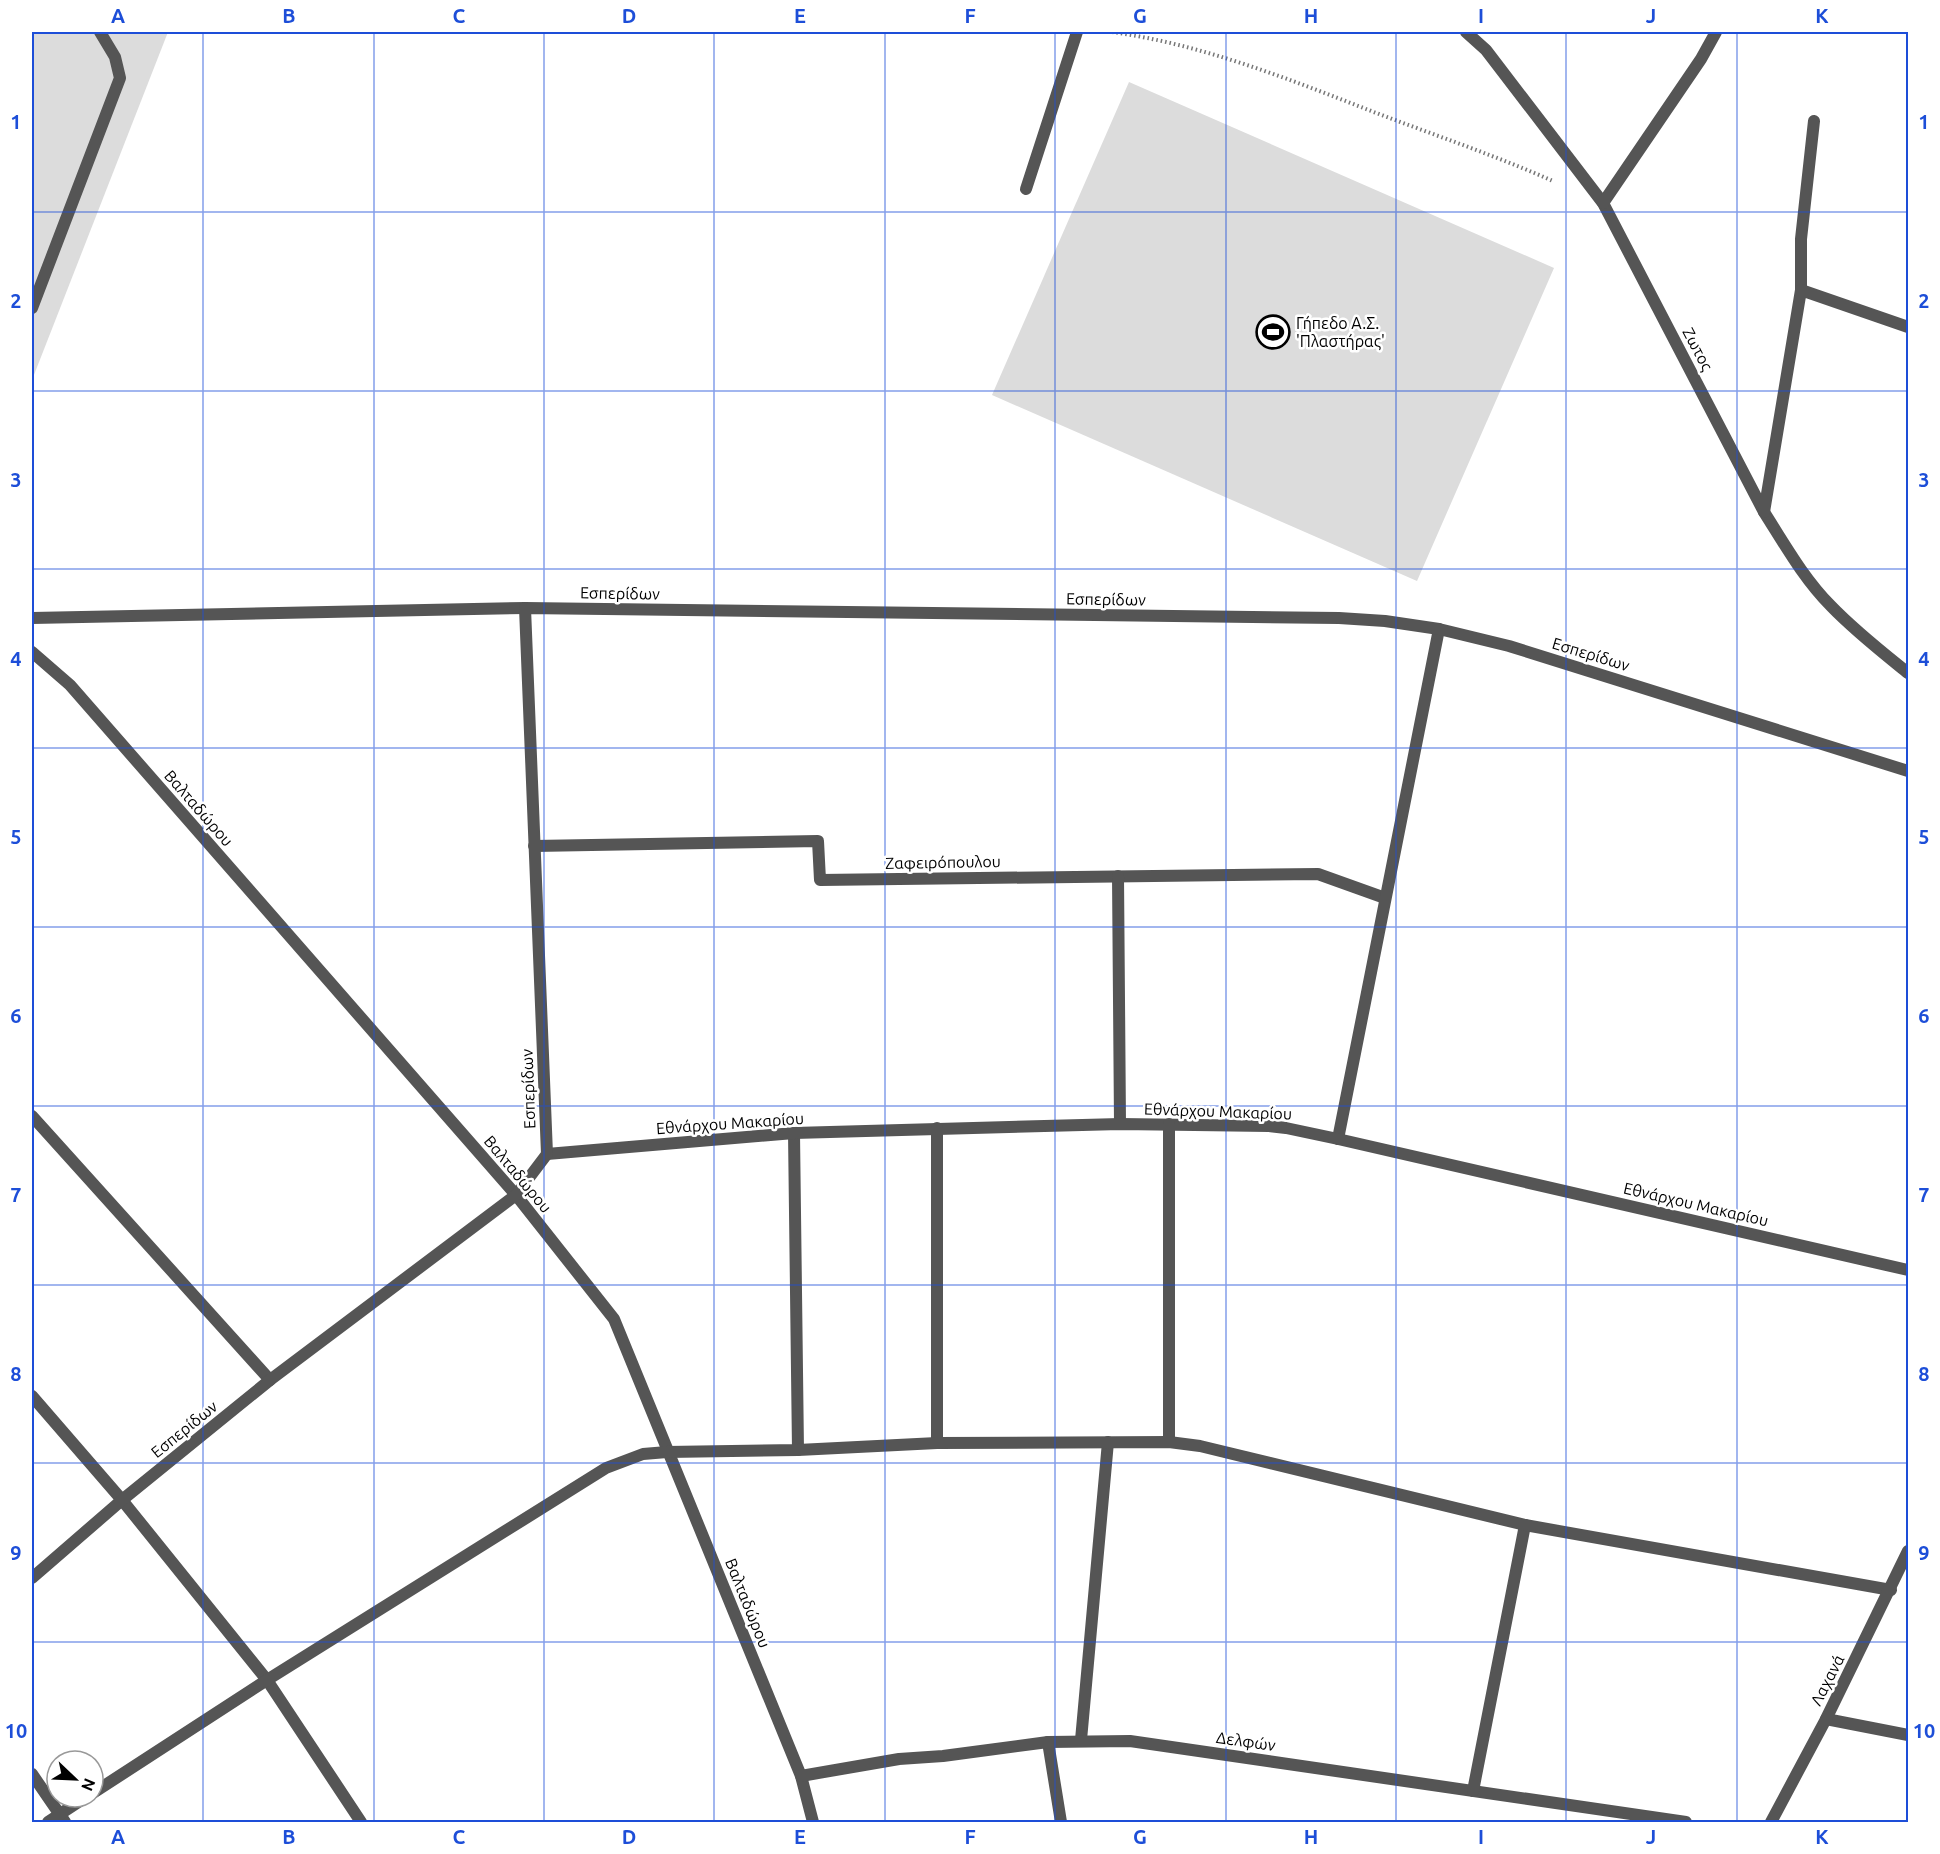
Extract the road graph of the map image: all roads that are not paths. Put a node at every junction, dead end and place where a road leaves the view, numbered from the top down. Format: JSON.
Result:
{"nodes":[{"id":1,"x":100,"y":32,"type":"edge"},
{"id":2,"x":1077,"y":32,"type":"edge"},
{"id":3,"x":1466,"y":32,"type":"edge"},
{"id":4,"x":1716,"y":32,"type":"edge"},
{"id":5,"x":1814,"y":121,"type":"dead end"},
{"id":6,"x":1026,"y":189,"type":"dead end"},
{"id":7,"x":1604,"y":203,"type":"junction"},
{"id":8,"x":1801,"y":290,"type":"junction"},
{"id":9,"x":32,"y":308,"type":"edge"},
{"id":10,"x":1908,"y":327,"type":"edge"},
{"id":11,"x":1764,"y":512,"type":"junction"},
{"id":12,"x":525,"y":609,"type":"junction"},
{"id":13,"x":32,"y":618,"type":"edge"},
{"id":14,"x":1439,"y":629,"type":"junction"},
{"id":15,"x":32,"y":652,"type":"edge"},
{"id":16,"x":1908,"y":673,"type":"edge"},
{"id":17,"x":1908,"y":771,"type":"edge"},
{"id":18,"x":534,"y":846,"type":"junction"},
{"id":19,"x":1118,"y":876,"type":"junction"},
{"id":20,"x":1385,"y":898,"type":"junction"},
{"id":21,"x":32,"y":1116,"type":"edge"},
{"id":22,"x":1120,"y":1124,"type":"junction"},
{"id":23,"x":1169,"y":1124,"type":"junction"},
{"id":24,"x":938,"y":1128,"type":"junction"},
{"id":25,"x":794,"y":1133,"type":"junction"},
{"id":26,"x":1338,"y":1139,"type":"junction"},
{"id":27,"x":547,"y":1154,"type":"junction"},
{"id":28,"x":516,"y":1196,"type":"junction"},
{"id":29,"x":1908,"y":1270,"type":"edge"},
{"id":30,"x":270,"y":1380,"type":"junction"},
{"id":31,"x":32,"y":1396,"type":"edge"},
{"id":32,"x":1107,"y":1442,"type":"junction"},
{"id":33,"x":1169,"y":1442,"type":"junction"},
{"id":34,"x":937,"y":1443,"type":"junction"},
{"id":35,"x":798,"y":1450,"type":"junction"},
{"id":36,"x":668,"y":1452,"type":"junction"},
{"id":37,"x":122,"y":1500,"type":"junction"},
{"id":38,"x":1525,"y":1525,"type":"junction"},
{"id":39,"x":1908,"y":1551,"type":"edge"},
{"id":40,"x":32,"y":1578,"type":"edge"},
{"id":41,"x":1891,"y":1590,"type":"junction"},
{"id":42,"x":267,"y":1680,"type":"junction"},
{"id":43,"x":1826,"y":1719,"type":"junction"},
{"id":44,"x":1908,"y":1735,"type":"edge"},
{"id":45,"x":1081,"y":1740,"type":"junction"},
{"id":46,"x":1048,"y":1742,"type":"junction"},
{"id":47,"x":32,"y":1774,"type":"edge"},
{"id":48,"x":801,"y":1776,"type":"junction"},
{"id":49,"x":105,"y":1785,"type":"edge"},
{"id":50,"x":1473,"y":1791,"type":"junction"},
{"id":51,"x":62,"y":1819,"type":"edge"},
{"id":52,"x":812,"y":1819,"type":"edge"},
{"id":53,"x":48,"y":1822,"type":"edge"},
{"id":54,"x":361,"y":1822,"type":"edge"},
{"id":55,"x":798,"y":1822,"type":"edge"},
{"id":56,"x":1061,"y":1822,"type":"edge"},
{"id":57,"x":1686,"y":1822,"type":"edge"},
{"id":58,"x":1771,"y":1822,"type":"edge"}],
"edges":[{"from":1,"to":9,"type":"street"},
{"from":2,"to":6,"type":"street"},
{"from":3,"to":7,"type":"street","name":"Ζωτος"},
{"from":4,"to":7,"type":"street"},
{"from":5,"to":8,"type":"street"},
{"from":7,"to":11,"type":"street","name":"Ζωτος"},
{"from":8,"to":10,"type":"street"},
{"from":8,"to":11,"type":"street"},
{"from":11,"to":16,"type":"street","name":"Ζωτος"},
{"from":12,"to":13,"type":"street"},
{"from":12,"to":14,"type":"street","name":"Εσπερίδων"},
{"from":12,"to":18,"type":"street","name":"Εσπερίδων"},
{"from":14,"to":17,"type":"street","name":"Εσπερίδων"},
{"from":14,"to":20,"type":"street"},
{"from":15,"to":28,"type":"street","name":"Βαλταδώρου"},
{"from":18,"to":19,"type":"street","name":"Ζαφειρόπουλου"},
{"from":18,"to":27,"type":"street","name":"Εσπερίδων"},
{"from":19,"to":20,"type":"street","name":"Ζαφειρόπουλου"},
{"from":19,"to":22,"type":"street"},
{"from":20,"to":26,"type":"street"},
{"from":21,"to":30,"type":"street"},
{"from":22,"to":23,"type":"street","name":"Εθνάρχου Μακαρίου"},
{"from":22,"to":24,"type":"street","name":"Εθνάρχου Μακαρίου"},
{"from":23,"to":26,"type":"street","name":"Εθνάρχου Μακαρίου"},
{"from":23,"to":33,"type":"street"},
{"from":24,"to":25,"type":"street","name":"Εθνάρχου Μακαρίου"},
{"from":24,"to":34,"type":"street"},
{"from":25,"to":27,"type":"street","name":"Εθνάρχου Μακαρίου"},
{"from":25,"to":35,"type":"street"},
{"from":26,"to":29,"type":"street","name":"Εθνάρχου Μακαρίου"},
{"from":27,"to":28,"type":"street","name":"Εσπερίδων"},
{"from":28,"to":30,"type":"street","name":"Εσπερίδων"},
{"from":28,"to":36,"type":"street","name":"Βαλταδώρου"},
{"from":30,"to":37,"type":"street","name":"Εσπερίδων"},
{"from":31,"to":37,"type":"street"},
{"from":32,"to":33,"type":"street"},
{"from":32,"to":34,"type":"street"},
{"from":32,"to":45,"type":"street"},
{"from":33,"to":38,"type":"street"},
{"from":34,"to":35,"type":"street"},
{"from":35,"to":36,"type":"street"},
{"from":36,"to":42,"type":"street"},
{"from":36,"to":48,"type":"street","name":"Βαλταδώρου"},
{"from":37,"to":40,"type":"street","name":"Εσπερίδων"},
{"from":37,"to":42,"type":"street"},
{"from":38,"to":41,"type":"street"},
{"from":38,"to":50,"type":"street"},
{"from":39,"to":41,"type":"street","name":"Λαχανά"},
{"from":41,"to":43,"type":"street","name":"Λαχανά"},
{"from":42,"to":49,"type":"street"},
{"from":42,"to":54,"type":"street"},
{"from":43,"to":44,"type":"street"},
{"from":43,"to":58,"type":"street","name":"Λαχανά"},
{"from":45,"to":46,"type":"street","name":"Δελφών"},
{"from":45,"to":50,"type":"street","name":"Δελφών"},
{"from":46,"to":48,"type":"street","name":"Δελφών"},
{"from":46,"to":56,"type":"street"},
{"from":47,"to":51,"type":"street"},
{"from":48,"to":52,"type":"street","name":"Βαλταδώρου"},
{"from":50,"to":57,"type":"street","name":"Δελφών"},
{"from":51,"to":53,"type":"street"},
{"from":52,"to":55,"type":"street"}]}
